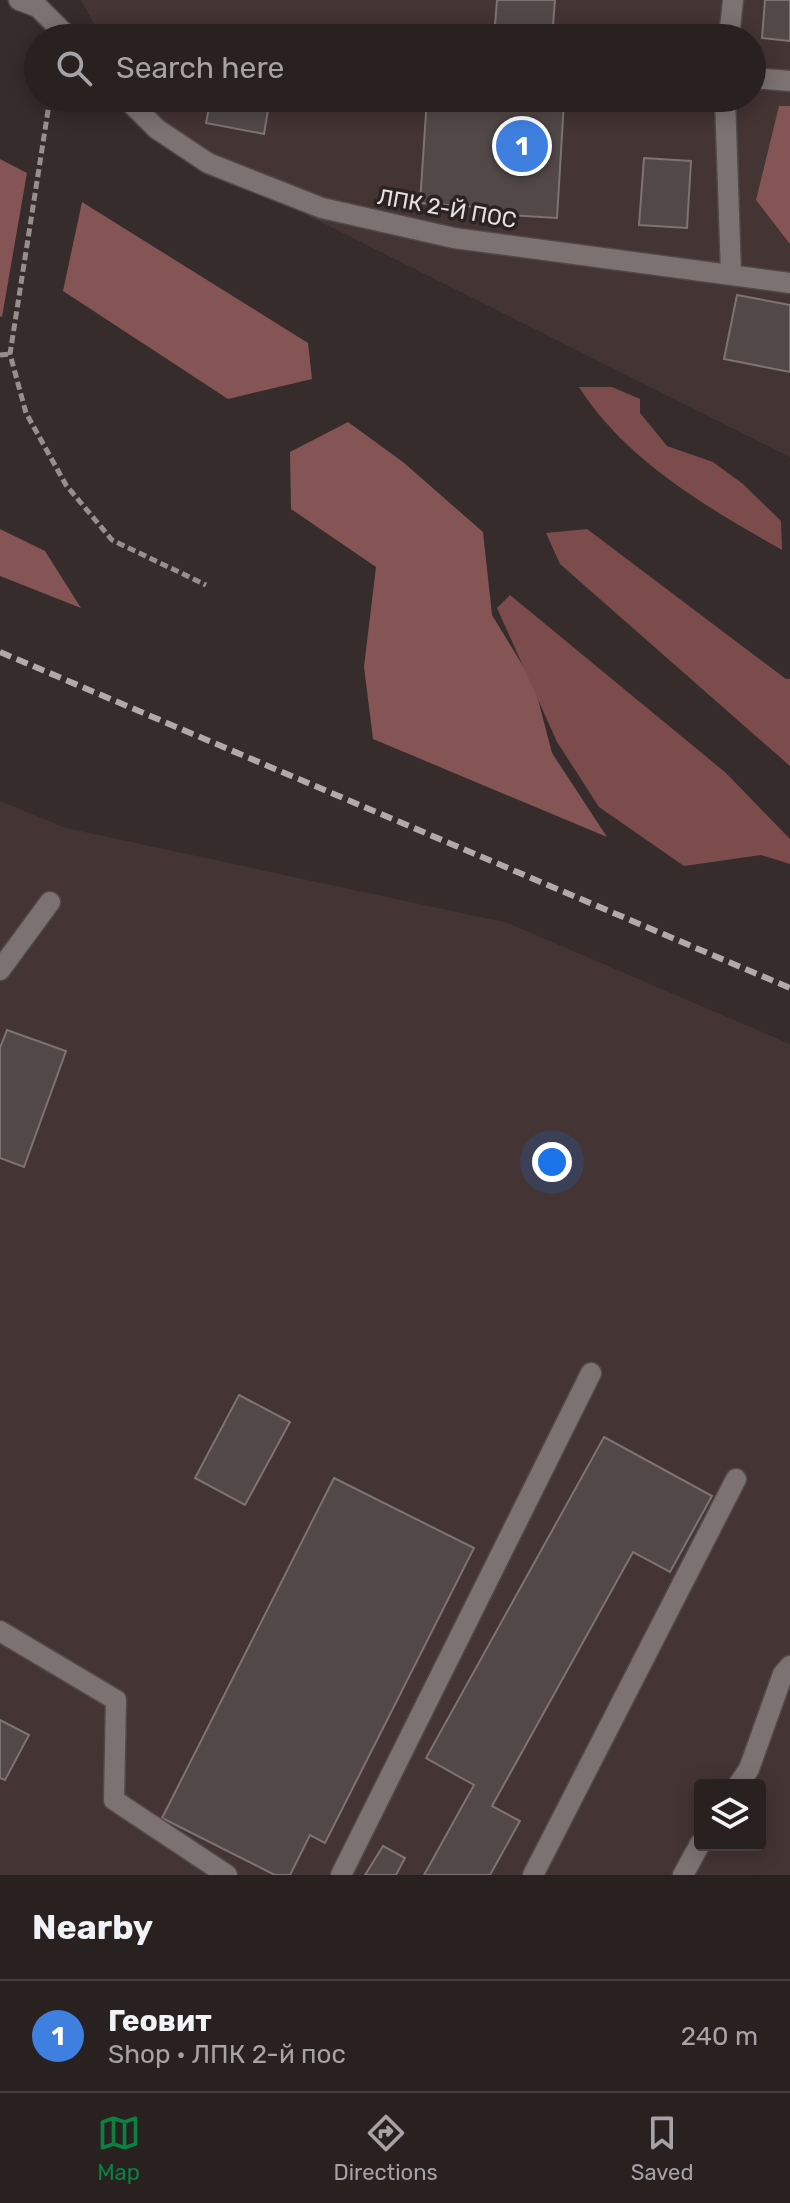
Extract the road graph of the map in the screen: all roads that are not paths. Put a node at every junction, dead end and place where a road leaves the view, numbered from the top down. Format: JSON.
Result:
{"nodes":[{"id":1,"x":19,"y":0,"type":"edge"},
{"id":2,"x":733,"y":0,"type":"edge"},
{"id":3,"x":55,"y":24,"type":"edge"},
{"id":4,"x":730,"y":24,"type":"edge"},
{"id":5,"x":766,"y":79,"type":"edge"},
{"id":6,"x":790,"y":81,"type":"edge"},
{"id":7,"x":140,"y":112,"type":"edge"},
{"id":8,"x":725,"y":112,"type":"edge"},
{"id":9,"x":731,"y":273,"type":"junction"},
{"id":10,"x":790,"y":283,"type":"edge"},
{"id":11,"x":50,"y":902,"type":"dead end"},
{"id":12,"x":0,"y":970,"type":"edge"},
{"id":13,"x":591,"y":1373,"type":"dead end"},
{"id":14,"x":736,"y":1479,"type":"dead end"},
{"id":15,"x":0,"y":1631,"type":"edge"},
{"id":16,"x":790,"y":1666,"type":"edge"},
{"id":17,"x":742,"y":1779,"type":"edge"},
{"id":18,"x":696,"y":1851,"type":"edge"},
{"id":19,"x":227,"y":1875,"type":"edge"},
{"id":20,"x":341,"y":1875,"type":"edge"},
{"id":21,"x":533,"y":1875,"type":"edge"},
{"id":22,"x":683,"y":1875,"type":"edge"}],
"edges":[{"from":1,"to":3,"type":"street"},
{"from":2,"to":4,"type":"street"},
{"from":5,"to":6,"type":"street"},
{"from":7,"to":9,"type":"street","name":"ЛПК 2-Й ПОС"},
{"from":8,"to":9,"type":"street"},
{"from":9,"to":10,"type":"street","name":"ЛПК 2-Й ПОС"},
{"from":11,"to":12,"type":"street"},
{"from":13,"to":20,"type":"street"},
{"from":14,"to":21,"type":"street"},
{"from":15,"to":19,"type":"street"},
{"from":16,"to":17,"type":"street"},
{"from":18,"to":22,"type":"street"}]}
